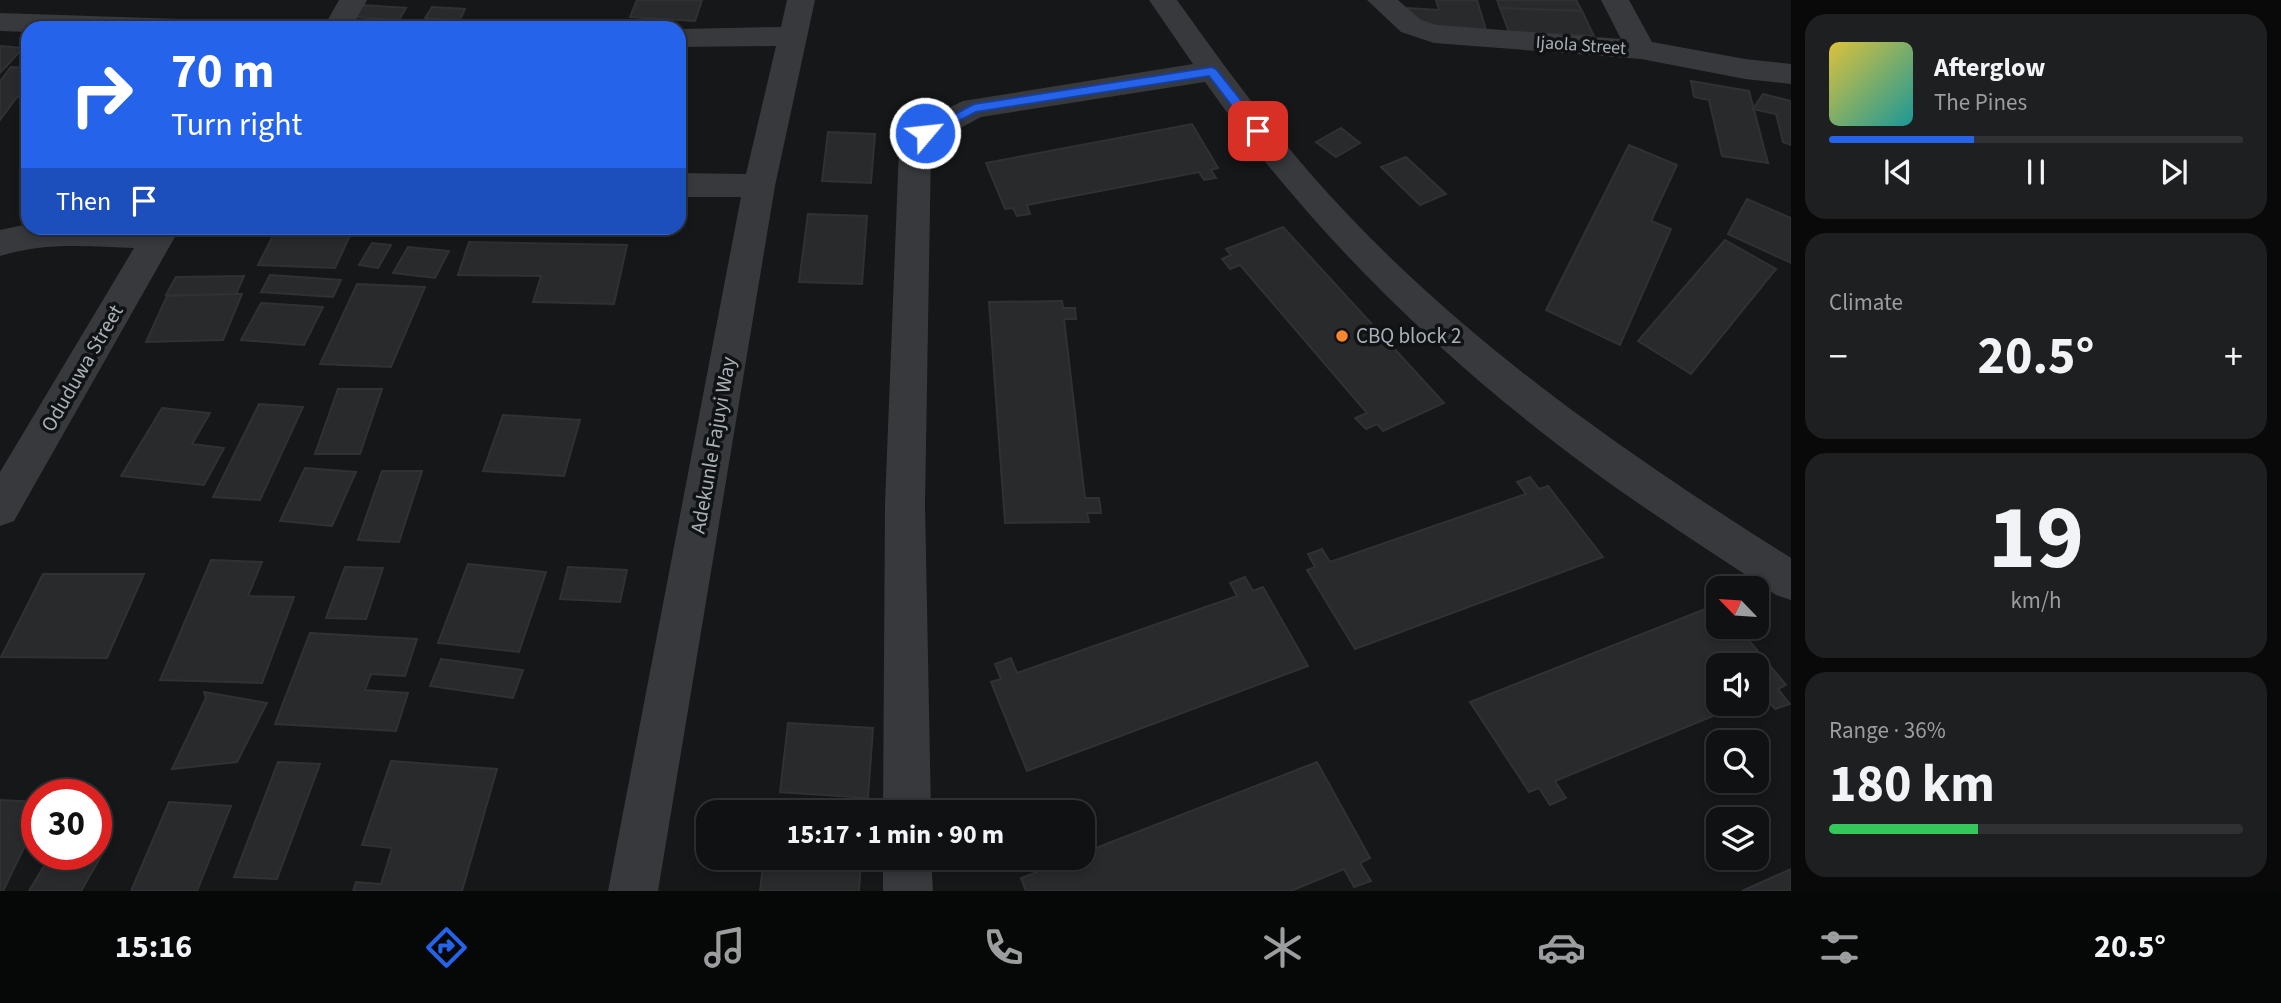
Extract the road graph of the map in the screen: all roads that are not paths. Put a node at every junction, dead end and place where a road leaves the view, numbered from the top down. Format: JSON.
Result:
{"nodes":[{"id":1,"x":353,"y":0,"type":"edge"},
{"id":2,"x":801,"y":0,"type":"edge"},
{"id":3,"x":1163,"y":0,"type":"edge"},
{"id":4,"x":1381,"y":0,"type":"edge"},
{"id":5,"x":1615,"y":0,"type":"edge"},
{"id":6,"x":341,"y":21,"type":"edge"},
{"id":7,"x":0,"y":22,"type":"edge"},
{"id":8,"x":21,"y":23,"type":"edge"},
{"id":9,"x":792,"y":36,"type":"junction"},
{"id":10,"x":686,"y":38,"type":"edge"},
{"id":11,"x":1642,"y":50,"type":"junction"},
{"id":12,"x":1212,"y":71,"type":"junction"},
{"id":13,"x":1791,"y":74,"type":"edge"},
{"id":14,"x":686,"y":185,"type":"edge"},
{"id":15,"x":759,"y":186,"type":"junction"},
{"id":16,"x":69,"y":235,"type":"edge"},
{"id":17,"x":159,"y":235,"type":"edge"},
{"id":18,"x":0,"y":243,"type":"edge"},
{"id":19,"x":0,"y":508,"type":"edge"},
{"id":20,"x":1791,"y":581,"type":"edge"},
{"id":21,"x":907,"y":800,"type":"edge"},
{"id":22,"x":907,"y":870,"type":"edge"},
{"id":23,"x":633,"y":891,"type":"edge"},
{"id":24,"x":908,"y":891,"type":"edge"}],
"edges":[{"from":1,"to":6,"type":"street"},
{"from":2,"to":9,"type":"street","name":"Adekunle Fajuyi Way"},
{"from":3,"to":12,"type":"street"},
{"from":4,"to":11,"type":"street","name":"Ijaola Street"},
{"from":5,"to":11,"type":"street"},
{"from":7,"to":8,"type":"street"},
{"from":9,"to":10,"type":"street"},
{"from":9,"to":15,"type":"street","name":"Adekunle Fajuyi Way"},
{"from":11,"to":13,"type":"street","name":"Ijaola Street"},
{"from":12,"to":20,"type":"street"},
{"from":12,"to":21,"type":"street"},
{"from":14,"to":15,"type":"street"},
{"from":15,"to":23,"type":"street","name":"Adekunle Fajuyi Way"},
{"from":16,"to":18,"type":"street"},
{"from":17,"to":19,"type":"street","name":"Oduduwa Street"},
{"from":22,"to":24,"type":"street"}]}
